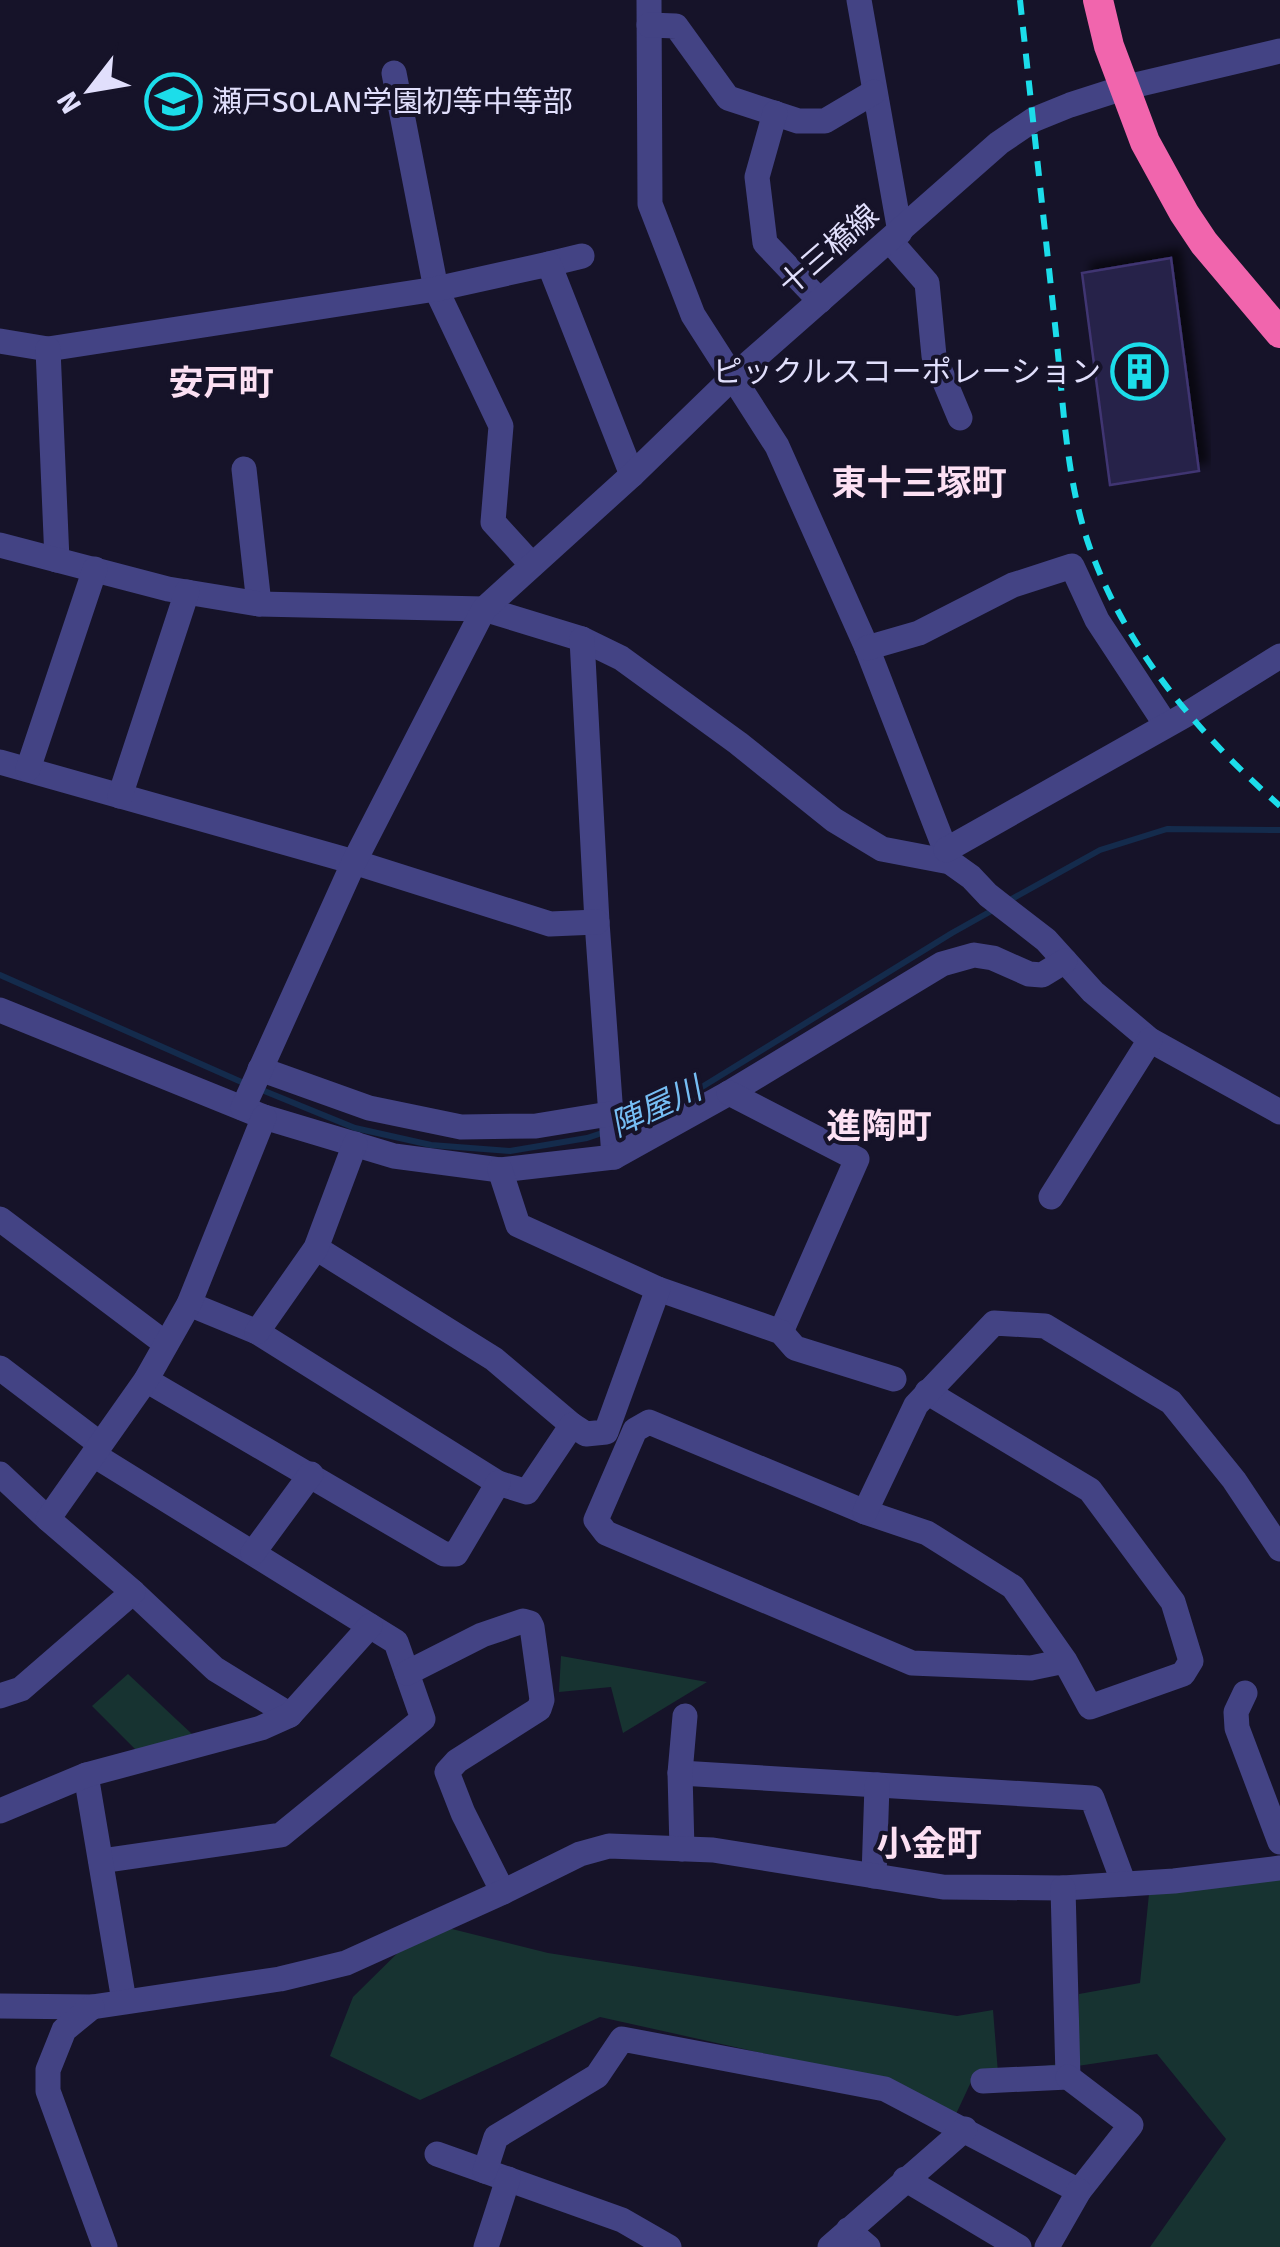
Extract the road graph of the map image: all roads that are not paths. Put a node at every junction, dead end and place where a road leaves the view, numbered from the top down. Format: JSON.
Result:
{"nodes":[{"id":1,"x":859,"y":0,"type":"edge"},
{"id":2,"x":1098,"y":0,"type":"edge"},
{"id":3,"x":649,"y":13,"type":"edge"},
{"id":4,"x":1280,"y":51,"type":"edge"},
{"id":5,"x":394,"y":73,"type":"dead end"},
{"id":6,"x":1123,"y":88,"type":"junction"},
{"id":7,"x":874,"y":92,"type":"junction"},
{"id":8,"x":775,"y":113,"type":"junction"},
{"id":9,"x":895,"y":237,"type":"junction"},
{"id":10,"x":582,"y":256,"type":"dead end"},
{"id":11,"x":550,"y":264,"type":"junction"},
{"id":12,"x":436,"y":289,"type":"junction"},
{"id":13,"x":820,"y":302,"type":"junction"},
{"id":14,"x":1280,"y":333,"type":"edge"},
{"id":15,"x":0,"y":341,"type":"edge"},
{"id":16,"x":48,"y":349,"type":"junction"},
{"id":17,"x":732,"y":378,"type":"junction"},
{"id":18,"x":960,"y":418,"type":"dead end"},
{"id":19,"x":244,"y":469,"type":"dead end"},
{"id":20,"x":632,"y":475,"type":"junction"},
{"id":21,"x":0,"y":545,"type":"edge"},
{"id":22,"x":57,"y":560,"type":"junction"},
{"id":23,"x":532,"y":565,"type":"junction"},
{"id":24,"x":96,"y":569,"type":"junction"},
{"id":25,"x":187,"y":592,"type":"junction"},
{"id":26,"x":258,"y":604,"type":"junction"},
{"id":27,"x":484,"y":609,"type":"junction"},
{"id":28,"x":582,"y":639,"type":"junction"},
{"id":29,"x":867,"y":648,"type":"junction"},
{"id":30,"x":1280,"y":656,"type":"edge"},
{"id":31,"x":1166,"y":725,"type":"junction"},
{"id":32,"x":0,"y":762,"type":"edge"},
{"id":33,"x":28,"y":769,"type":"junction"},
{"id":34,"x":120,"y":796,"type":"junction"},
{"id":35,"x":948,"y":856,"type":"junction"},
{"id":36,"x":354,"y":862,"type":"junction"},
{"id":37,"x":597,"y":922,"type":"junction"},
{"id":38,"x":1065,"y":961,"type":"junction"},
{"id":39,"x":0,"y":1010,"type":"edge"},
{"id":40,"x":1150,"y":1040,"type":"junction"},
{"id":41,"x":255,"y":1093,"type":"junction"},
{"id":42,"x":729,"y":1093,"type":"junction"},
{"id":43,"x":1280,"y":1112,"type":"edge"},
{"id":44,"x":610,"y":1117,"type":"junction"},
{"id":45,"x":355,"y":1144,"type":"junction"},
{"id":46,"x":613,"y":1152,"type":"junction"},
{"id":47,"x":500,"y":1170,"type":"junction"},
{"id":48,"x":1051,"y":1196,"type":"dead end"},
{"id":49,"x":0,"y":1219,"type":"edge"},
{"id":50,"x":316,"y":1248,"type":"junction"},
{"id":51,"x":658,"y":1288,"type":"junction"},
{"id":52,"x":189,"y":1304,"type":"junction"},
{"id":53,"x":257,"y":1332,"type":"junction"},
{"id":54,"x":781,"y":1332,"type":"junction"},
{"id":55,"x":166,"y":1344,"type":"junction"},
{"id":56,"x":0,"y":1368,"type":"edge"},
{"id":57,"x":146,"y":1380,"type":"junction"},
{"id":58,"x":894,"y":1380,"type":"dead end"},
{"id":59,"x":928,"y":1392,"type":"junction"},
{"id":60,"x":572,"y":1426,"type":"junction"},
{"id":61,"x":97,"y":1449,"type":"junction"},
{"id":62,"x":312,"y":1474,"type":"junction"},
{"id":63,"x":1,"y":1477,"type":"edge"},
{"id":64,"x":498,"y":1483,"type":"junction"},
{"id":65,"x":864,"y":1512,"type":"junction"},
{"id":66,"x":48,"y":1519,"type":"junction"},
{"id":67,"x":1280,"y":1549,"type":"edge"},
{"id":68,"x":253,"y":1554,"type":"junction"},
{"id":69,"x":133,"y":1592,"type":"junction"},
{"id":70,"x":370,"y":1626,"type":"junction"},
{"id":71,"x":1065,"y":1661,"type":"junction"},
{"id":72,"x":407,"y":1673,"type":"junction"},
{"id":73,"x":1245,"y":1693,"type":"dead end"},
{"id":74,"x":0,"y":1696,"type":"edge"},
{"id":75,"x":290,"y":1715,"type":"junction"},
{"id":76,"x":685,"y":1716,"type":"dead end"},
{"id":77,"x":680,"y":1773,"type":"junction"},
{"id":78,"x":86,"y":1775,"type":"junction"},
{"id":79,"x":877,"y":1785,"type":"junction"},
{"id":80,"x":0,"y":1811,"type":"edge"},
{"id":81,"x":1280,"y":1842,"type":"edge"},
{"id":82,"x":682,"y":1848,"type":"junction"},
{"id":83,"x":101,"y":1862,"type":"junction"},
{"id":84,"x":1280,"y":1868,"type":"edge"},
{"id":85,"x":874,"y":1876,"type":"junction"},
{"id":86,"x":1124,"y":1884,"type":"junction"},
{"id":87,"x":1063,"y":1888,"type":"junction"},
{"id":88,"x":503,"y":1892,"type":"junction"},
{"id":89,"x":124,"y":2001,"type":"junction"},
{"id":90,"x":0,"y":2006,"type":"edge"},
{"id":91,"x":92,"y":2007,"type":"junction"},
{"id":92,"x":1068,"y":2077,"type":"junction"},
{"id":93,"x":984,"y":2081,"type":"dead end"},
{"id":94,"x":965,"y":2129,"type":"junction"},
{"id":95,"x":437,"y":2154,"type":"dead end"},
{"id":96,"x":496,"y":2175,"type":"junction"},
{"id":97,"x":905,"y":2179,"type":"junction"},
{"id":98,"x":1079,"y":2191,"type":"junction"},
{"id":99,"x":839,"y":2238,"type":"edge"},
{"id":100,"x":105,"y":2247,"type":"edge"},
{"id":101,"x":486,"y":2247,"type":"edge"},
{"id":102,"x":669,"y":2247,"type":"edge"},
{"id":103,"x":868,"y":2247,"type":"edge"},
{"id":104,"x":1019,"y":2247,"type":"edge"},
{"id":105,"x":1047,"y":2247,"type":"edge"}],
"edges":[{"from":1,"to":7,"type":"street"},
{"from":2,"to":6,"type":"highway"},
{"from":3,"to":8,"type":"street"},
{"from":3,"to":17,"type":"street"},
{"from":4,"to":6,"type":"street","name":"十三橋線"},
{"from":5,"to":12,"type":"street"},
{"from":6,"to":9,"type":"street","name":"十三橋線"},
{"from":6,"to":14,"type":"highway"},
{"from":7,"to":8,"type":"street"},
{"from":7,"to":9,"type":"street"},
{"from":8,"to":13,"type":"street"},
{"from":9,"to":13,"type":"street","name":"十三橋線"},
{"from":9,"to":18,"type":"street"},
{"from":10,"to":11,"type":"street"},
{"from":11,"to":12,"type":"street"},
{"from":11,"to":20,"type":"street"},
{"from":12,"to":16,"type":"street"},
{"from":12,"to":23,"type":"street"},
{"from":13,"to":17,"type":"street","name":"十三橋線"},
{"from":15,"to":16,"type":"street"},
{"from":16,"to":22,"type":"street"},
{"from":17,"to":20,"type":"street","name":"十三橋線"},
{"from":17,"to":29,"type":"street"},
{"from":19,"to":26,"type":"street"},
{"from":20,"to":23,"type":"street","name":"十三橋線"},
{"from":21,"to":22,"type":"street"},
{"from":22,"to":24,"type":"street"},
{"from":23,"to":27,"type":"street","name":"十三橋線"},
{"from":24,"to":25,"type":"street"},
{"from":24,"to":33,"type":"street"},
{"from":25,"to":26,"type":"street"},
{"from":25,"to":34,"type":"street"},
{"from":26,"to":27,"type":"street"},
{"from":27,"to":28,"type":"street"},
{"from":27,"to":36,"type":"street"},
{"from":28,"to":35,"type":"street"},
{"from":28,"to":37,"type":"street"},
{"from":29,"to":31,"type":"street"},
{"from":29,"to":35,"type":"street"},
{"from":30,"to":31,"type":"street"},
{"from":31,"to":35,"type":"street"},
{"from":32,"to":33,"type":"street"},
{"from":33,"to":34,"type":"street"},
{"from":34,"to":36,"type":"street"},
{"from":35,"to":38,"type":"street"},
{"from":36,"to":37,"type":"street"},
{"from":36,"to":41,"type":"street"},
{"from":37,"to":44,"type":"street"},
{"from":38,"to":40,"type":"street"},
{"from":38,"to":42,"type":"street"},
{"from":39,"to":41,"type":"street"},
{"from":40,"to":43,"type":"street"},
{"from":40,"to":48,"type":"street"},
{"from":41,"to":44,"type":"street"},
{"from":41,"to":45,"type":"street"},
{"from":41,"to":52,"type":"street"},
{"from":42,"to":46,"type":"street"},
{"from":42,"to":54,"type":"street"},
{"from":44,"to":46,"type":"street"},
{"from":45,"to":47,"type":"street"},
{"from":45,"to":50,"type":"street"},
{"from":46,"to":47,"type":"street"},
{"from":47,"to":51,"type":"street"},
{"from":49,"to":55,"type":"street"},
{"from":50,"to":53,"type":"street"},
{"from":50,"to":60,"type":"street"},
{"from":51,"to":54,"type":"street"},
{"from":51,"to":60,"type":"street"},
{"from":52,"to":53,"type":"street"},
{"from":52,"to":55,"type":"street"},
{"from":53,"to":64,"type":"street"},
{"from":54,"to":58,"type":"street"},
{"from":55,"to":57,"type":"street"},
{"from":56,"to":61,"type":"street"},
{"from":57,"to":61,"type":"street"},
{"from":57,"to":62,"type":"street"},
{"from":59,"to":65,"type":"street"},
{"from":59,"to":67,"type":"street"},
{"from":59,"to":71,"type":"street"},
{"from":60,"to":64,"type":"street"},
{"from":61,"to":66,"type":"street"},
{"from":61,"to":68,"type":"street"},
{"from":62,"to":64,"type":"street"},
{"from":62,"to":68,"type":"street"},
{"from":63,"to":66,"type":"street"},
{"from":65,"to":71,"type":"street"},
{"from":65,"to":71,"type":"street"},
{"from":66,"to":69,"type":"street"},
{"from":68,"to":70,"type":"street"},
{"from":69,"to":74,"type":"street"},
{"from":69,"to":75,"type":"street"},
{"from":70,"to":72,"type":"street"},
{"from":70,"to":75,"type":"street"},
{"from":72,"to":83,"type":"street"},
{"from":72,"to":88,"type":"street"},
{"from":73,"to":81,"type":"street"},
{"from":75,"to":78,"type":"street"},
{"from":76,"to":77,"type":"street"},
{"from":77,"to":79,"type":"street"},
{"from":77,"to":82,"type":"street"},
{"from":78,"to":80,"type":"street"},
{"from":78,"to":83,"type":"street"},
{"from":79,"to":85,"type":"street"},
{"from":79,"to":86,"type":"street"},
{"from":82,"to":85,"type":"street"},
{"from":82,"to":88,"type":"street"},
{"from":83,"to":89,"type":"street"},
{"from":84,"to":86,"type":"street"},
{"from":85,"to":87,"type":"street"},
{"from":86,"to":87,"type":"street"},
{"from":87,"to":92,"type":"street"},
{"from":88,"to":89,"type":"street"},
{"from":89,"to":91,"type":"street"},
{"from":90,"to":91,"type":"street"},
{"from":91,"to":100,"type":"street"},
{"from":92,"to":93,"type":"street"},
{"from":92,"to":98,"type":"street"},
{"from":94,"to":96,"type":"street"},
{"from":94,"to":97,"type":"street"},
{"from":94,"to":98,"type":"street"},
{"from":95,"to":96,"type":"street"},
{"from":96,"to":101,"type":"street"},
{"from":96,"to":102,"type":"street"},
{"from":97,"to":99,"type":"street"},
{"from":97,"to":104,"type":"street"},
{"from":98,"to":105,"type":"street"},
{"from":99,"to":103,"type":"street"}]}
